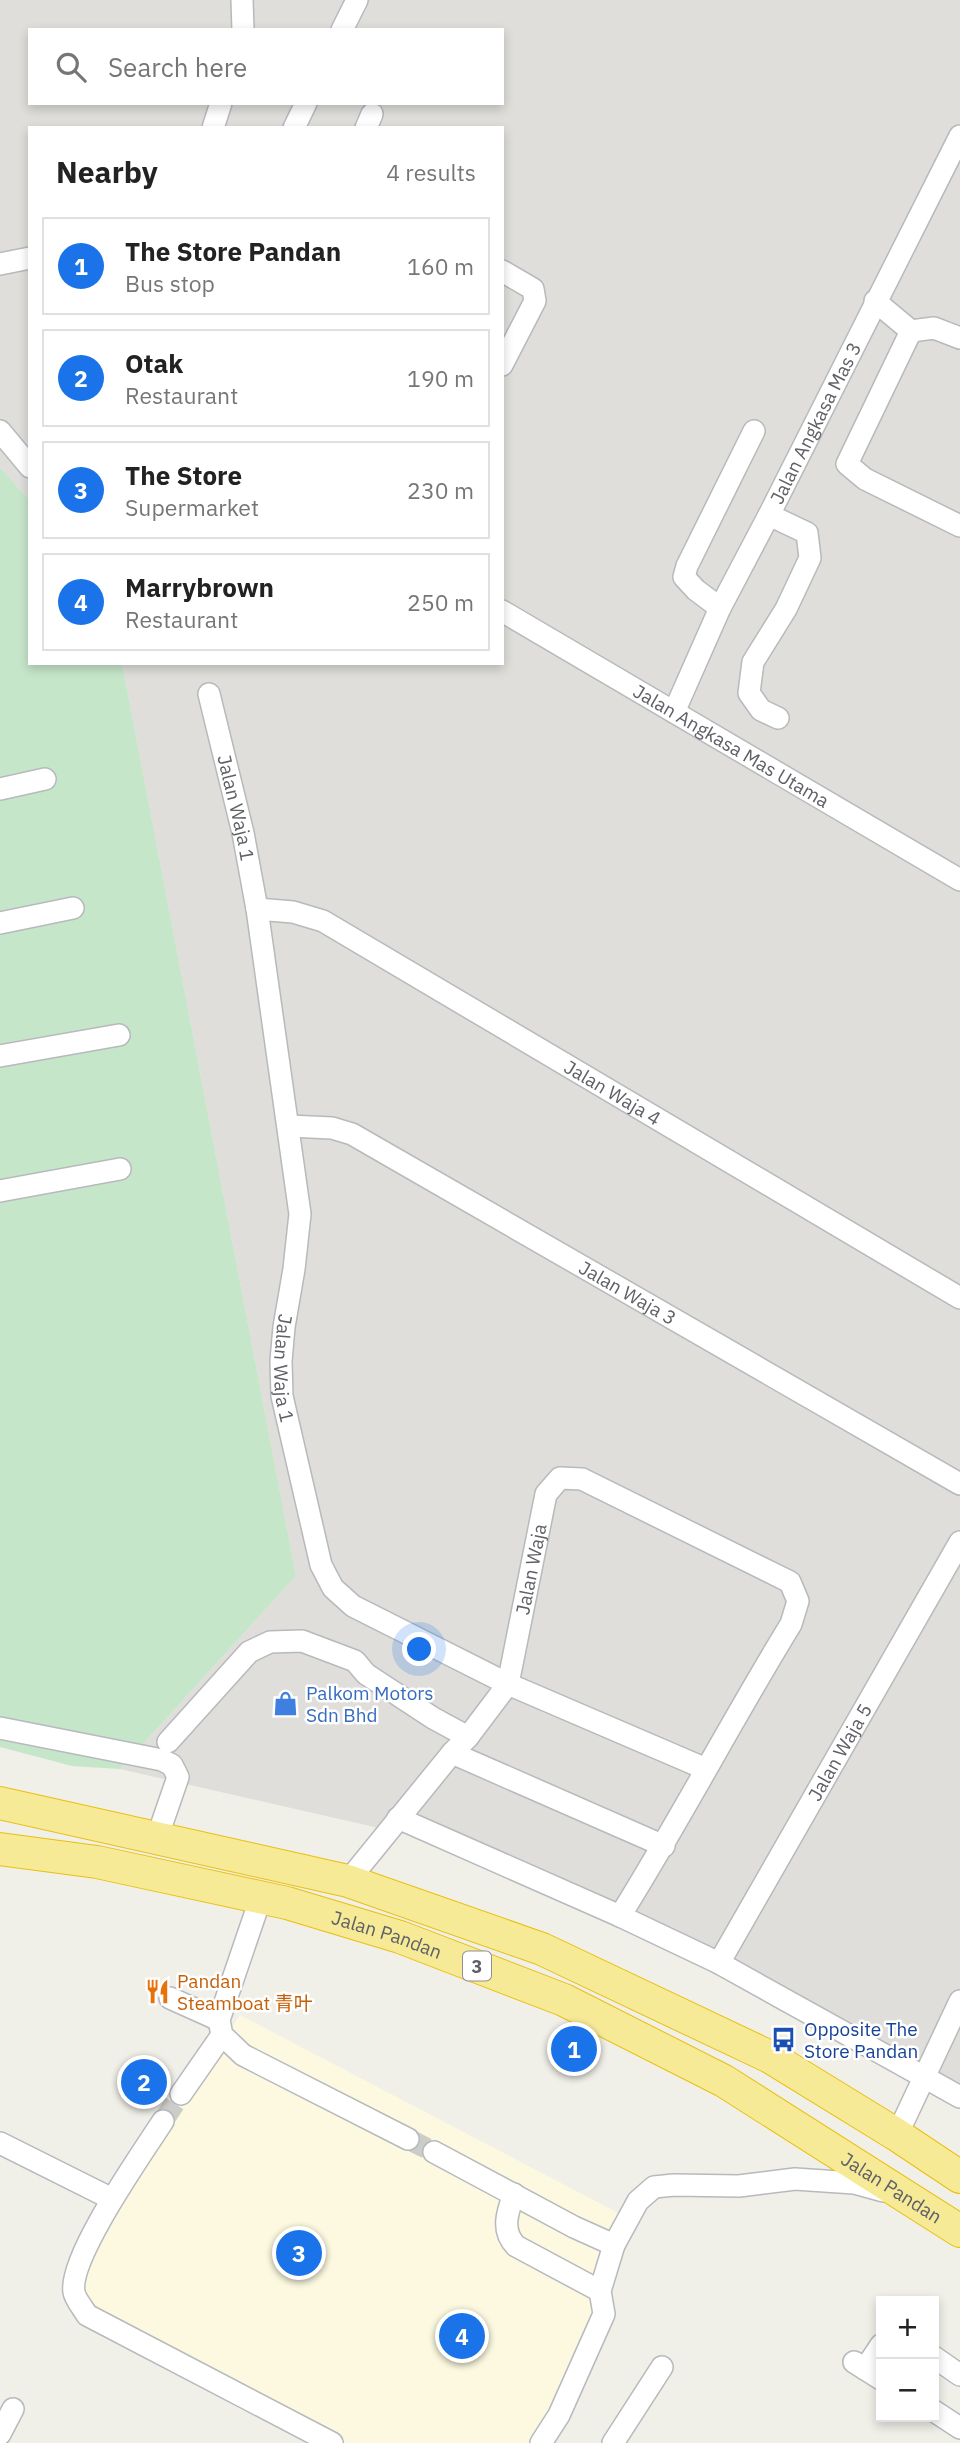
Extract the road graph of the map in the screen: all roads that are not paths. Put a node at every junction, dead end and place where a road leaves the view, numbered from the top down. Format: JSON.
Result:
{"nodes":[{"id":1,"x":242,"y":0,"type":"edge"},
{"id":2,"x":357,"y":0,"type":"edge"},
{"id":3,"x":243,"y":28,"type":"edge"},
{"id":4,"x":343,"y":28,"type":"edge"},
{"id":5,"x":220,"y":105,"type":"edge"},
{"id":6,"x":305,"y":105,"type":"edge"},
{"id":7,"x":214,"y":126,"type":"edge"},
{"id":8,"x":295,"y":126,"type":"edge"},
{"id":9,"x":960,"y":136,"type":"edge"},
{"id":10,"x":28,"y":258,"type":"edge"},
{"id":11,"x":0,"y":264,"type":"edge"},
{"id":12,"x":504,"y":272,"type":"edge"},
{"id":13,"x":875,"y":301,"type":"junction"},
{"id":14,"x":911,"y":331,"type":"junction"},
{"id":15,"x":960,"y":338,"type":"edge"},
{"id":16,"x":504,"y":361,"type":"edge"},
{"id":17,"x":0,"y":431,"type":"edge"},
{"id":18,"x":754,"y":431,"type":"dead end"},
{"id":19,"x":28,"y":465,"type":"edge"},
{"id":20,"x":769,"y":515,"type":"junction"},
{"id":21,"x":960,"y":526,"type":"edge"},
{"id":22,"x":720,"y":608,"type":"junction"},
{"id":23,"x":504,"y":612,"type":"edge"},
{"id":24,"x":209,"y":694,"type":"dead end"},
{"id":25,"x":674,"y":712,"type":"junction"},
{"id":26,"x":778,"y":718,"type":"dead end"},
{"id":27,"x":45,"y":779,"type":"dead end"},
{"id":28,"x":0,"y":789,"type":"edge"},
{"id":29,"x":960,"y":880,"type":"edge"},
{"id":30,"x":73,"y":908,"type":"dead end"},
{"id":31,"x":257,"y":909,"type":"junction"},
{"id":32,"x":0,"y":923,"type":"edge"},
{"id":33,"x":119,"y":1035,"type":"dead end"},
{"id":34,"x":0,"y":1056,"type":"edge"},
{"id":35,"x":289,"y":1126,"type":"junction"},
{"id":36,"x":120,"y":1169,"type":"dead end"},
{"id":37,"x":0,"y":1191,"type":"edge"},
{"id":38,"x":960,"y":1298,"type":"edge"},
{"id":39,"x":960,"y":1484,"type":"edge"},
{"id":40,"x":960,"y":1542,"type":"edge"},
{"id":41,"x":509,"y":1684,"type":"junction"},
{"id":42,"x":0,"y":1728,"type":"edge"},
{"id":43,"x":468,"y":1737,"type":"junction"},
{"id":44,"x":168,"y":1742,"type":"dead end"},
{"id":45,"x":452,"y":1753,"type":"junction"},
{"id":46,"x":706,"y":1769,"type":"junction"},
{"id":47,"x":0,"y":1802,"type":"edge"},
{"id":48,"x":398,"y":1818,"type":"junction"},
{"id":49,"x":157,"y":1838,"type":"junction"},
{"id":50,"x":664,"y":1846,"type":"junction"},
{"id":51,"x":0,"y":1849,"type":"edge"},
{"id":52,"x":348,"y":1881,"type":"junction"},
{"id":53,"x":261,"y":1897,"type":"junction"},
{"id":54,"x":620,"y":1916,"type":"junction"},
{"id":55,"x":719,"y":1963,"type":"junction"},
{"id":56,"x":170,"y":1997,"type":"dead end"},
{"id":57,"x":960,"y":2001,"type":"edge"},
{"id":58,"x":220,"y":2028,"type":"junction"},
{"id":59,"x":923,"y":2078,"type":"junction"},
{"id":60,"x":181,"y":2094,"type":"tunnel mouth"},
{"id":61,"x":960,"y":2097,"type":"edge"},
{"id":62,"x":163,"y":2121,"type":"tunnel mouth"},
{"id":63,"x":897,"y":2135,"type":"junction"},
{"id":64,"x":408,"y":2139,"type":"tunnel mouth"},
{"id":65,"x":0,"y":2143,"type":"edge"},
{"id":66,"x":434,"y":2151,"type":"tunnel mouth"},
{"id":67,"x":960,"y":2177,"type":"edge"},
{"id":68,"x":514,"y":2194,"type":"junction"},
{"id":69,"x":112,"y":2199,"type":"junction"},
{"id":70,"x":909,"y":2199,"type":"junction"},
{"id":71,"x":960,"y":2231,"type":"edge"},
{"id":72,"x":614,"y":2245,"type":"junction"},
{"id":73,"x":600,"y":2291,"type":"junction"},
{"id":74,"x":876,"y":2355,"type":"edge"},
{"id":75,"x":937,"y":2359,"type":"edge"},
{"id":76,"x":662,"y":2367,"type":"dead end"},
{"id":77,"x":867,"y":2370,"type":"edge"},
{"id":78,"x":960,"y":2375,"type":"edge"},
{"id":79,"x":13,"y":2409,"type":"dead end"},
{"id":80,"x":939,"y":2414,"type":"edge"},
{"id":81,"x":959,"y":2424,"type":"edge"},
{"id":82,"x":0,"y":2434,"type":"edge"},
{"id":83,"x":332,"y":2443,"type":"edge"},
{"id":84,"x":541,"y":2443,"type":"edge"},
{"id":85,"x":613,"y":2443,"type":"edge"}],
"edges":[{"from":1,"to":3,"type":"street"},
{"from":2,"to":4,"type":"street"},
{"from":5,"to":7,"type":"street"},
{"from":6,"to":8,"type":"street"},
{"from":9,"to":13,"type":"street","name":"Jalan Angkasa Mas 3"},
{"from":10,"to":11,"type":"street"},
{"from":12,"to":16,"type":"street"},
{"from":13,"to":14,"type":"street"},
{"from":13,"to":20,"type":"street","name":"Jalan Angkasa Mas 3"},
{"from":14,"to":15,"type":"street"},
{"from":14,"to":21,"type":"street"},
{"from":17,"to":19,"type":"street"},
{"from":18,"to":22,"type":"street"},
{"from":20,"to":22,"type":"street","name":"Jalan Angkasa Mas 3"},
{"from":20,"to":26,"type":"street"},
{"from":22,"to":25,"type":"street","name":"Jalan Angkasa Mas 3"},
{"from":23,"to":25,"type":"street","name":"Jalan Angkasa Mas Utama"},
{"from":24,"to":31,"type":"street","name":"Jalan Waja 1"},
{"from":25,"to":29,"type":"street","name":"Jalan Angkasa Mas Utama"},
{"from":27,"to":28,"type":"street"},
{"from":30,"to":32,"type":"street"},
{"from":31,"to":35,"type":"street","name":"Jalan Waja 1"},
{"from":31,"to":38,"type":"street","name":"Jalan Waja 4"},
{"from":33,"to":34,"type":"street"},
{"from":35,"to":39,"type":"street","name":"Jalan Waja 3"},
{"from":35,"to":41,"type":"street","name":"Jalan Waja 1"},
{"from":36,"to":37,"type":"street"},
{"from":40,"to":55,"type":"street","name":"Jalan Waja 5"},
{"from":41,"to":43,"type":"street","name":"Jalan Waja"},
{"from":41,"to":46,"type":"street","name":"Jalan Waja 1"},
{"from":41,"to":46,"type":"street","name":"Jalan Waja"},
{"from":42,"to":49,"type":"street"},
{"from":43,"to":44,"type":"street"},
{"from":43,"to":45,"type":"street","name":"Jalan Waja"},
{"from":45,"to":48,"type":"street","name":"Jalan Waja"},
{"from":45,"to":50,"type":"street"},
{"from":46,"to":50,"type":"street"},
{"from":47,"to":49,"type":"highway","name":"Jalan Pandan","number":"3"},
{"from":48,"to":52,"type":"street","name":"Jalan Waja"},
{"from":48,"to":54,"type":"street"},
{"from":49,"to":52,"type":"highway","name":"Jalan Pandan","number":"3"},
{"from":50,"to":54,"type":"street"},
{"from":51,"to":53,"type":"highway","name":"Jalan Pandan","number":"3"},
{"from":52,"to":63,"type":"highway","name":"Jalan Pandan","number":"3"},
{"from":53,"to":58,"type":"street"},
{"from":53,"to":70,"type":"highway","name":"Jalan Pandan","number":"3"},
{"from":54,"to":55,"type":"street"},
{"from":55,"to":59,"type":"street"},
{"from":56,"to":58,"type":"street"},
{"from":57,"to":59,"type":"street"},
{"from":58,"to":60,"type":"street"},
{"from":58,"to":64,"type":"street"},
{"from":59,"to":61,"type":"street"},
{"from":59,"to":63,"type":"street"},
{"from":62,"to":69,"type":"street"},
{"from":63,"to":67,"type":"highway","name":"Jalan Pandan","number":"3"},
{"from":65,"to":69,"type":"street"},
{"from":66,"to":68,"type":"street"},
{"from":68,"to":72,"type":"street"},
{"from":68,"to":73,"type":"street"},
{"from":69,"to":83,"type":"street"},
{"from":70,"to":71,"type":"highway","name":"Jalan Pandan","number":"3"},
{"from":70,"to":72,"type":"street"},
{"from":72,"to":73,"type":"street"},
{"from":73,"to":84,"type":"street"},
{"from":74,"to":77,"type":"street"},
{"from":75,"to":78,"type":"street"},
{"from":76,"to":85,"type":"street"},
{"from":79,"to":82,"type":"street"},
{"from":80,"to":81,"type":"street"}]}
